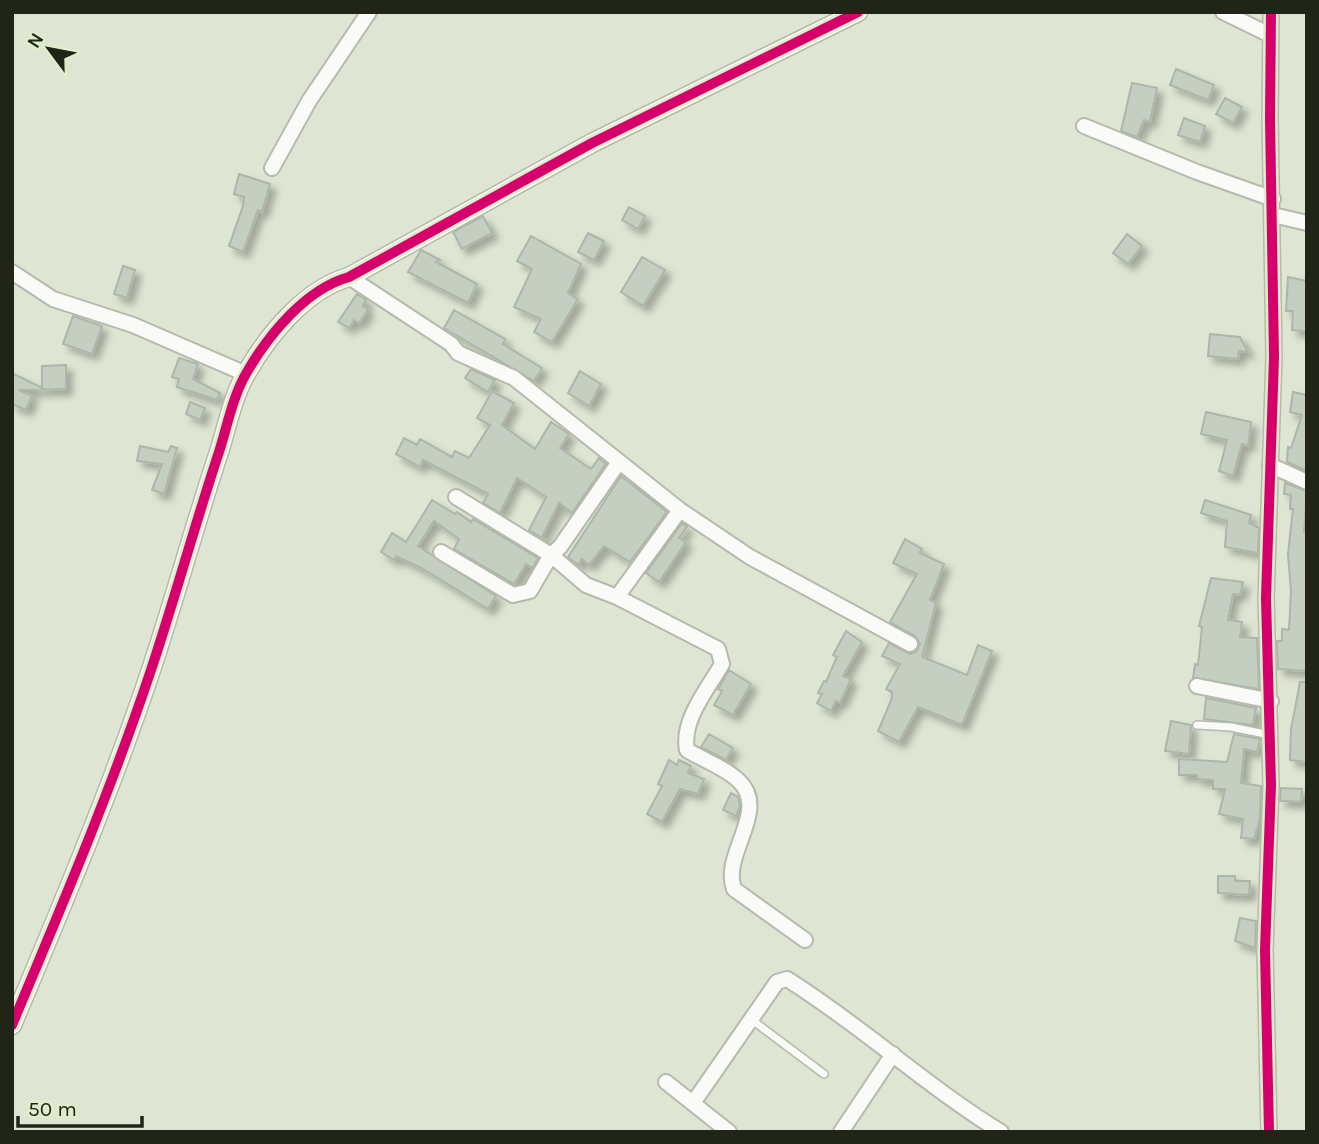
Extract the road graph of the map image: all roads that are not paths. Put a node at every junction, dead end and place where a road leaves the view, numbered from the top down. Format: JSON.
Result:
{"nodes":[{"id":1,"x":369,"y":12,"type":"edge"},
{"id":2,"x":858,"y":12,"type":"edge"},
{"id":3,"x":1223,"y":12,"type":"edge"},
{"id":4,"x":1271,"y":12,"type":"edge"},
{"id":5,"x":1270,"y":35,"type":"junction"},
{"id":6,"x":1084,"y":126,"type":"dead end"},
{"id":7,"x":272,"y":169,"type":"dead end"},
{"id":8,"x":1273,"y":199,"type":"junction"},
{"id":9,"x":1273,"y":215,"type":"junction"},
{"id":10,"x":1307,"y":223,"type":"edge"},
{"id":11,"x":12,"y":272,"type":"edge"},
{"id":12,"x":349,"y":277,"type":"junction"},
{"id":13,"x":246,"y":374,"type":"junction"},
{"id":14,"x":618,"y":462,"type":"junction"},
{"id":15,"x":1270,"y":465,"type":"junction"},
{"id":16,"x":1307,"y":482,"type":"edge"},
{"id":17,"x":456,"y":497,"type":"dead end"},
{"id":18,"x":680,"y":510,"type":"junction"},
{"id":19,"x":441,"y":552,"type":"dead end"},
{"id":20,"x":551,"y":555,"type":"junction"},
{"id":21,"x":617,"y":597,"type":"junction"},
{"id":22,"x":910,"y":644,"type":"dead end"},
{"id":23,"x":1197,"y":686,"type":"dead end"},
{"id":24,"x":1270,"y":701,"type":"junction"},
{"id":25,"x":1197,"y":725,"type":"dead end"},
{"id":26,"x":1271,"y":735,"type":"junction"},
{"id":27,"x":805,"y":940,"type":"dead end"},
{"id":28,"x":752,"y":1020,"type":"junction"},
{"id":29,"x":12,"y":1025,"type":"edge"},
{"id":30,"x":893,"y":1054,"type":"junction"},
{"id":31,"x":824,"y":1074,"type":"dead end"},
{"id":32,"x":666,"y":1082,"type":"dead end"},
{"id":33,"x":693,"y":1103,"type":"junction"},
{"id":34,"x":729,"y":1132,"type":"edge"},
{"id":35,"x":841,"y":1132,"type":"edge"},
{"id":36,"x":1001,"y":1132,"type":"edge"},
{"id":37,"x":1269,"y":1132,"type":"edge"}],
"edges":[{"from":1,"to":7,"type":"street"},
{"from":2,"to":12,"type":"street"},
{"from":3,"to":5,"type":"street"},
{"from":4,"to":5,"type":"street"},
{"from":5,"to":8,"type":"street"},
{"from":6,"to":8,"type":"street"},
{"from":8,"to":9,"type":"street"},
{"from":9,"to":10,"type":"street"},
{"from":9,"to":15,"type":"street"},
{"from":11,"to":13,"type":"street"},
{"from":12,"to":13,"type":"street"},
{"from":12,"to":14,"type":"street"},
{"from":13,"to":29,"type":"street"},
{"from":14,"to":18,"type":"street"},
{"from":14,"to":20,"type":"street"},
{"from":15,"to":16,"type":"street"},
{"from":15,"to":24,"type":"street"},
{"from":17,"to":20,"type":"street"},
{"from":18,"to":21,"type":"street"},
{"from":18,"to":22,"type":"street"},
{"from":19,"to":20,"type":"street"},
{"from":20,"to":21,"type":"street"},
{"from":21,"to":27,"type":"street"},
{"from":23,"to":24,"type":"street"},
{"from":24,"to":26,"type":"street"},
{"from":25,"to":26,"type":"lane"},
{"from":26,"to":37,"type":"street"},
{"from":28,"to":30,"type":"street"},
{"from":28,"to":31,"type":"lane"},
{"from":28,"to":33,"type":"street"},
{"from":30,"to":35,"type":"street"},
{"from":30,"to":36,"type":"street"},
{"from":32,"to":33,"type":"street"},
{"from":33,"to":34,"type":"street"}]}
